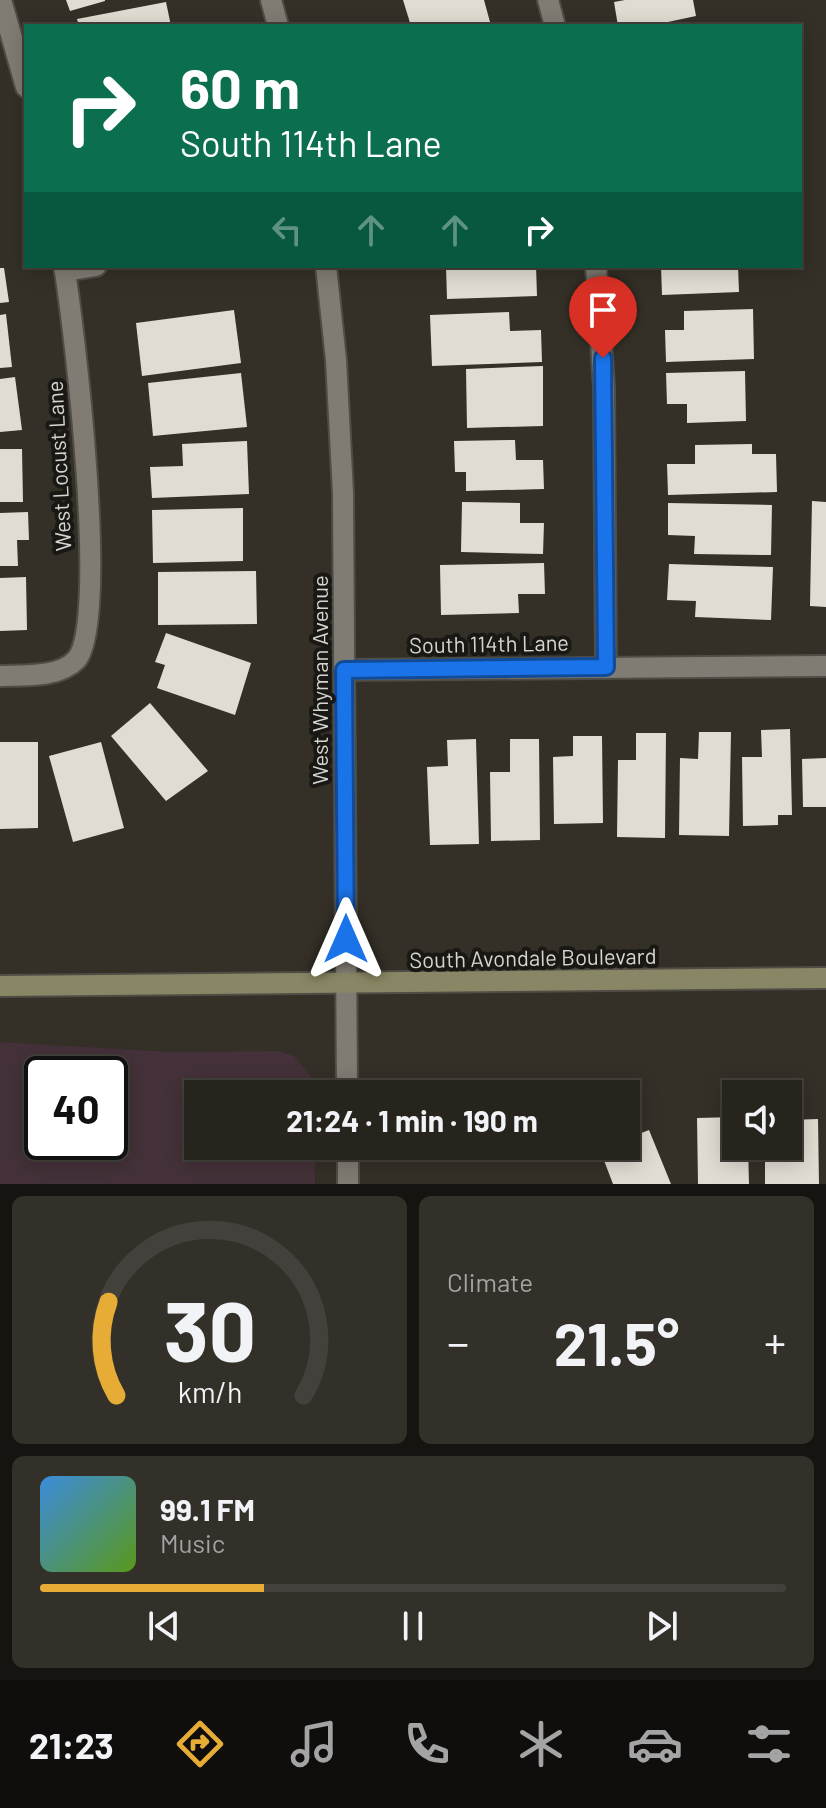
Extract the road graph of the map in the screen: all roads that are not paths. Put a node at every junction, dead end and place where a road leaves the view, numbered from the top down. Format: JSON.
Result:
{"nodes":[{"id":1,"x":1,"y":0,"type":"edge"},
{"id":2,"x":271,"y":0,"type":"edge"},
{"id":3,"x":548,"y":0,"type":"edge"},
{"id":4,"x":277,"y":24,"type":"edge"},
{"id":5,"x":554,"y":24,"type":"edge"},
{"id":6,"x":24,"y":80,"type":"edge"},
{"id":7,"x":65,"y":268,"type":"edge"},
{"id":8,"x":326,"y":268,"type":"edge"},
{"id":9,"x":596,"y":268,"type":"edge"},
{"id":10,"x":826,"y":666,"type":"edge"},
{"id":11,"x":606,"y":667,"type":"junction"},
{"id":12,"x":344,"y":670,"type":"junction"},
{"id":13,"x":0,"y":676,"type":"edge"},
{"id":14,"x":826,"y":978,"type":"edge"},
{"id":15,"x":346,"y":983,"type":"junction"},
{"id":16,"x":0,"y":986,"type":"edge"},
{"id":17,"x":347,"y":1080,"type":"edge"},
{"id":18,"x":348,"y":1160,"type":"edge"},
{"id":19,"x":348,"y":1184,"type":"edge"}],
"edges":[{"from":1,"to":6,"type":"street"},
{"from":2,"to":4,"type":"street"},
{"from":3,"to":5,"type":"street"},
{"from":7,"to":13,"type":"street","name":"West Locust Lane"},
{"from":8,"to":12,"type":"street","name":"West Whyman Avenue"},
{"from":9,"to":11,"type":"street"},
{"from":10,"to":11,"type":"street","name":"South 114th Lane"},
{"from":11,"to":12,"type":"street","name":"South 114th Lane"},
{"from":12,"to":15,"type":"street","name":"West Whyman Avenue"},
{"from":14,"to":15,"type":"main road","name":"South Avondale Boulevard"},
{"from":15,"to":16,"type":"main road","name":"South Avondale Boulevard"},
{"from":15,"to":17,"type":"street","name":"West Whyman Avenue"},
{"from":18,"to":19,"type":"street"}]}
